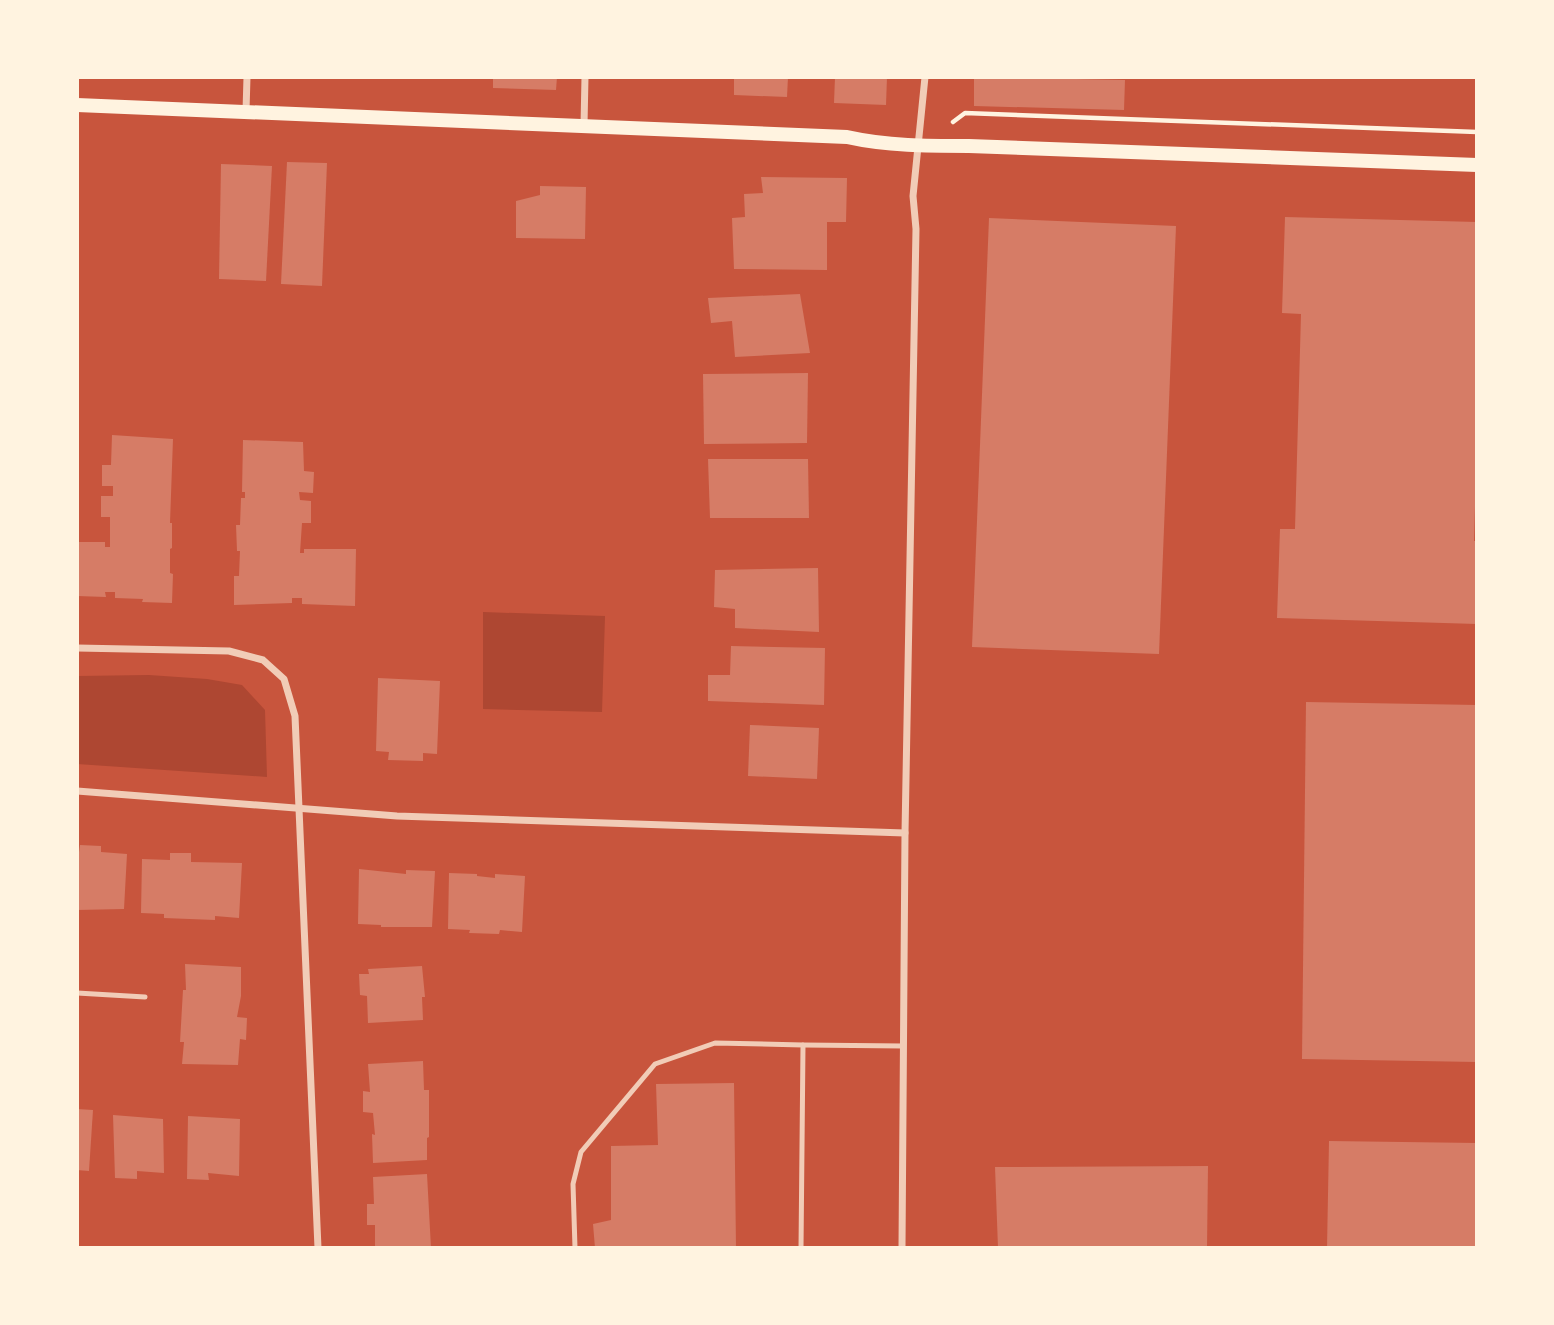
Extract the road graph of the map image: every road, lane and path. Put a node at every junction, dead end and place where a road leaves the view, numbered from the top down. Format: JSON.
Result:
{"nodes":[{"id":1,"x":247,"y":77,"type":"edge"},
{"id":2,"x":585,"y":77,"type":"edge"},
{"id":3,"x":925,"y":77,"type":"edge"},
{"id":4,"x":77,"y":105,"type":"edge"},
{"id":5,"x":246,"y":111,"type":"junction"},
{"id":6,"x":584,"y":125,"type":"junction"},
{"id":7,"x":1477,"y":132,"type":"edge"},
{"id":8,"x":918,"y":146,"type":"junction"},
{"id":9,"x":1477,"y":165,"type":"edge"},
{"id":10,"x":77,"y":649,"type":"edge"},
{"id":11,"x":77,"y":791,"type":"edge"},
{"id":12,"x":299,"y":810,"type":"junction"},
{"id":13,"x":905,"y":833,"type":"junction"},
{"id":14,"x":77,"y":993,"type":"edge"},
{"id":15,"x":145,"y":997,"type":"dead end"},
{"id":16,"x":803,"y":1045,"type":"junction"},
{"id":17,"x":903,"y":1046,"type":"junction"},
{"id":18,"x":318,"y":1248,"type":"edge"},
{"id":19,"x":575,"y":1248,"type":"edge"},
{"id":20,"x":801,"y":1248,"type":"edge"},
{"id":21,"x":902,"y":1248,"type":"edge"}],
"edges":[{"from":1,"to":5,"type":"street"},
{"from":2,"to":6,"type":"street"},
{"from":3,"to":8,"type":"street"},
{"from":4,"to":5,"type":"main road"},
{"from":5,"to":6,"type":"main road"},
{"from":6,"to":8,"type":"main road"},
{"from":7,"to":8,"type":"path"},
{"from":8,"to":9,"type":"main road"},
{"from":8,"to":13,"type":"street"},
{"from":10,"to":12,"type":"street"},
{"from":11,"to":12,"type":"street"},
{"from":12,"to":13,"type":"street"},
{"from":12,"to":18,"type":"street"},
{"from":13,"to":17,"type":"street"},
{"from":14,"to":15,"type":"lane"},
{"from":16,"to":17,"type":"lane"},
{"from":16,"to":19,"type":"lane"},
{"from":16,"to":20,"type":"lane"},
{"from":17,"to":21,"type":"street"}]}
